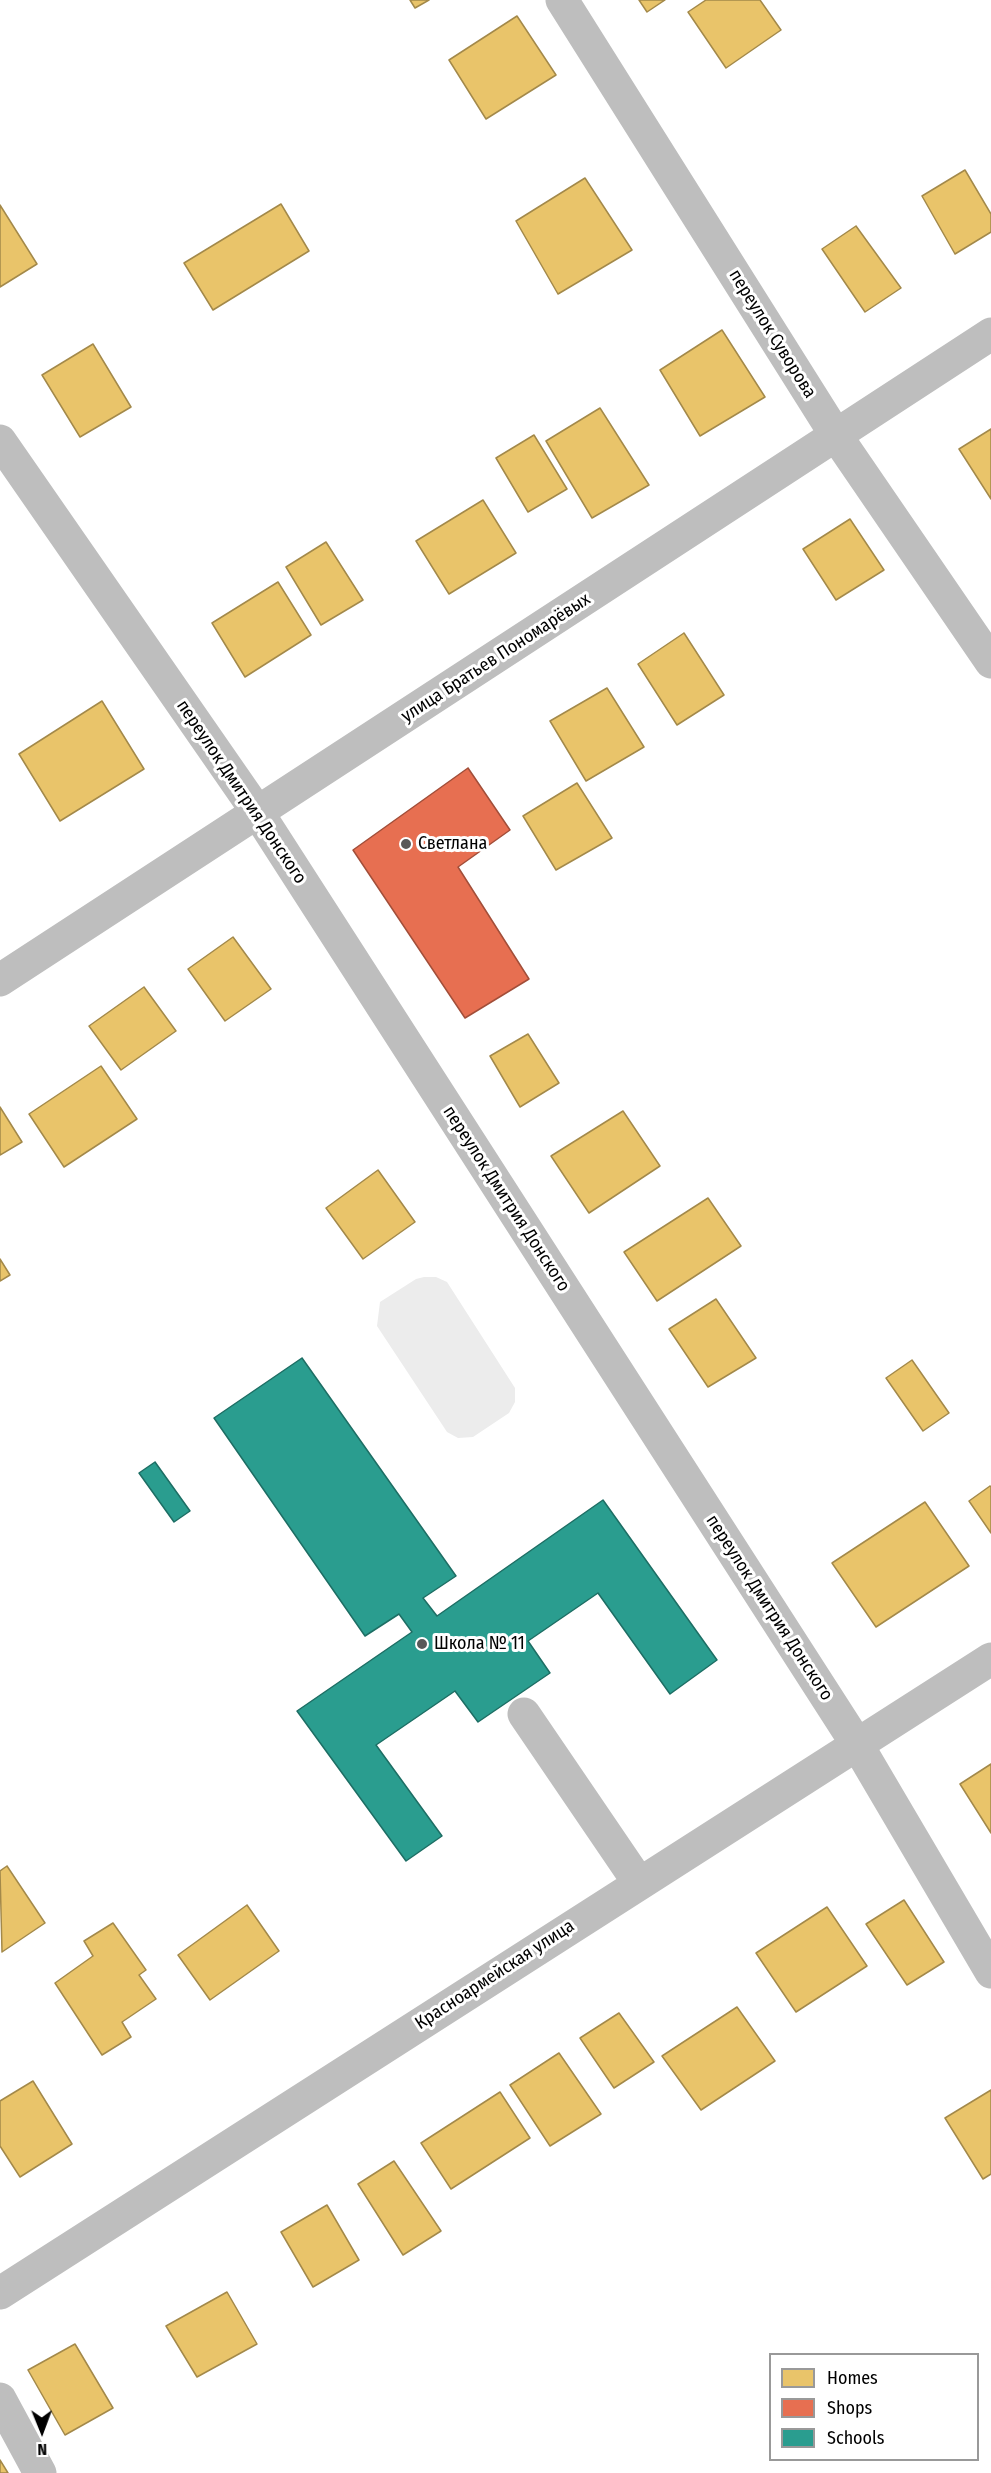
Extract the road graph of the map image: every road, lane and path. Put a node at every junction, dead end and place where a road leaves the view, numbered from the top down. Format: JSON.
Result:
{"nodes":[{"id":1,"x":562,"y":0,"type":"edge"},
{"id":2,"x":991,"y":334,"type":"edge"},
{"id":3,"x":837,"y":437,"type":"junction"},
{"id":4,"x":0,"y":441,"type":"edge"},
{"id":5,"x":991,"y":662,"type":"edge"},
{"id":6,"x":258,"y":813,"type":"junction"},
{"id":7,"x":0,"y":980,"type":"edge"},
{"id":8,"x":991,"y":1659,"type":"edge"},
{"id":9,"x":524,"y":1714,"type":"dead end"},
{"id":10,"x":858,"y":1746,"type":"junction"},
{"id":11,"x":639,"y":1883,"type":"junction"},
{"id":12,"x":991,"y":1972,"type":"edge"},
{"id":13,"x":0,"y":2293,"type":"edge"},
{"id":14,"x":0,"y":2399,"type":"edge"},
{"id":15,"x":40,"y":2473,"type":"edge"}],
"edges":[{"from":1,"to":3,"type":"street","name":"переулок Суворова"},
{"from":2,"to":3,"type":"street","name":"улица Братьев Пономарёвых"},
{"from":3,"to":5,"type":"street","name":"переулок Суворова"},
{"from":3,"to":6,"type":"street","name":"улица Братьев Пономарёвых"},
{"from":4,"to":6,"type":"street","name":"переулок Дмитрия Донского"},
{"from":6,"to":7,"type":"street","name":"улица Братьев Пономарёвых"},
{"from":6,"to":10,"type":"street","name":"переулок Дмитрия Донского"},
{"from":8,"to":10,"type":"street","name":"Красноармейская улица"},
{"from":9,"to":11,"type":"street"},
{"from":10,"to":11,"type":"street","name":"Красноармейская улица"},
{"from":10,"to":12,"type":"street","name":"переулок Дмитрия Донского"},
{"from":11,"to":13,"type":"street","name":"Красноармейская улица"},
{"from":14,"to":15,"type":"street"}]}
